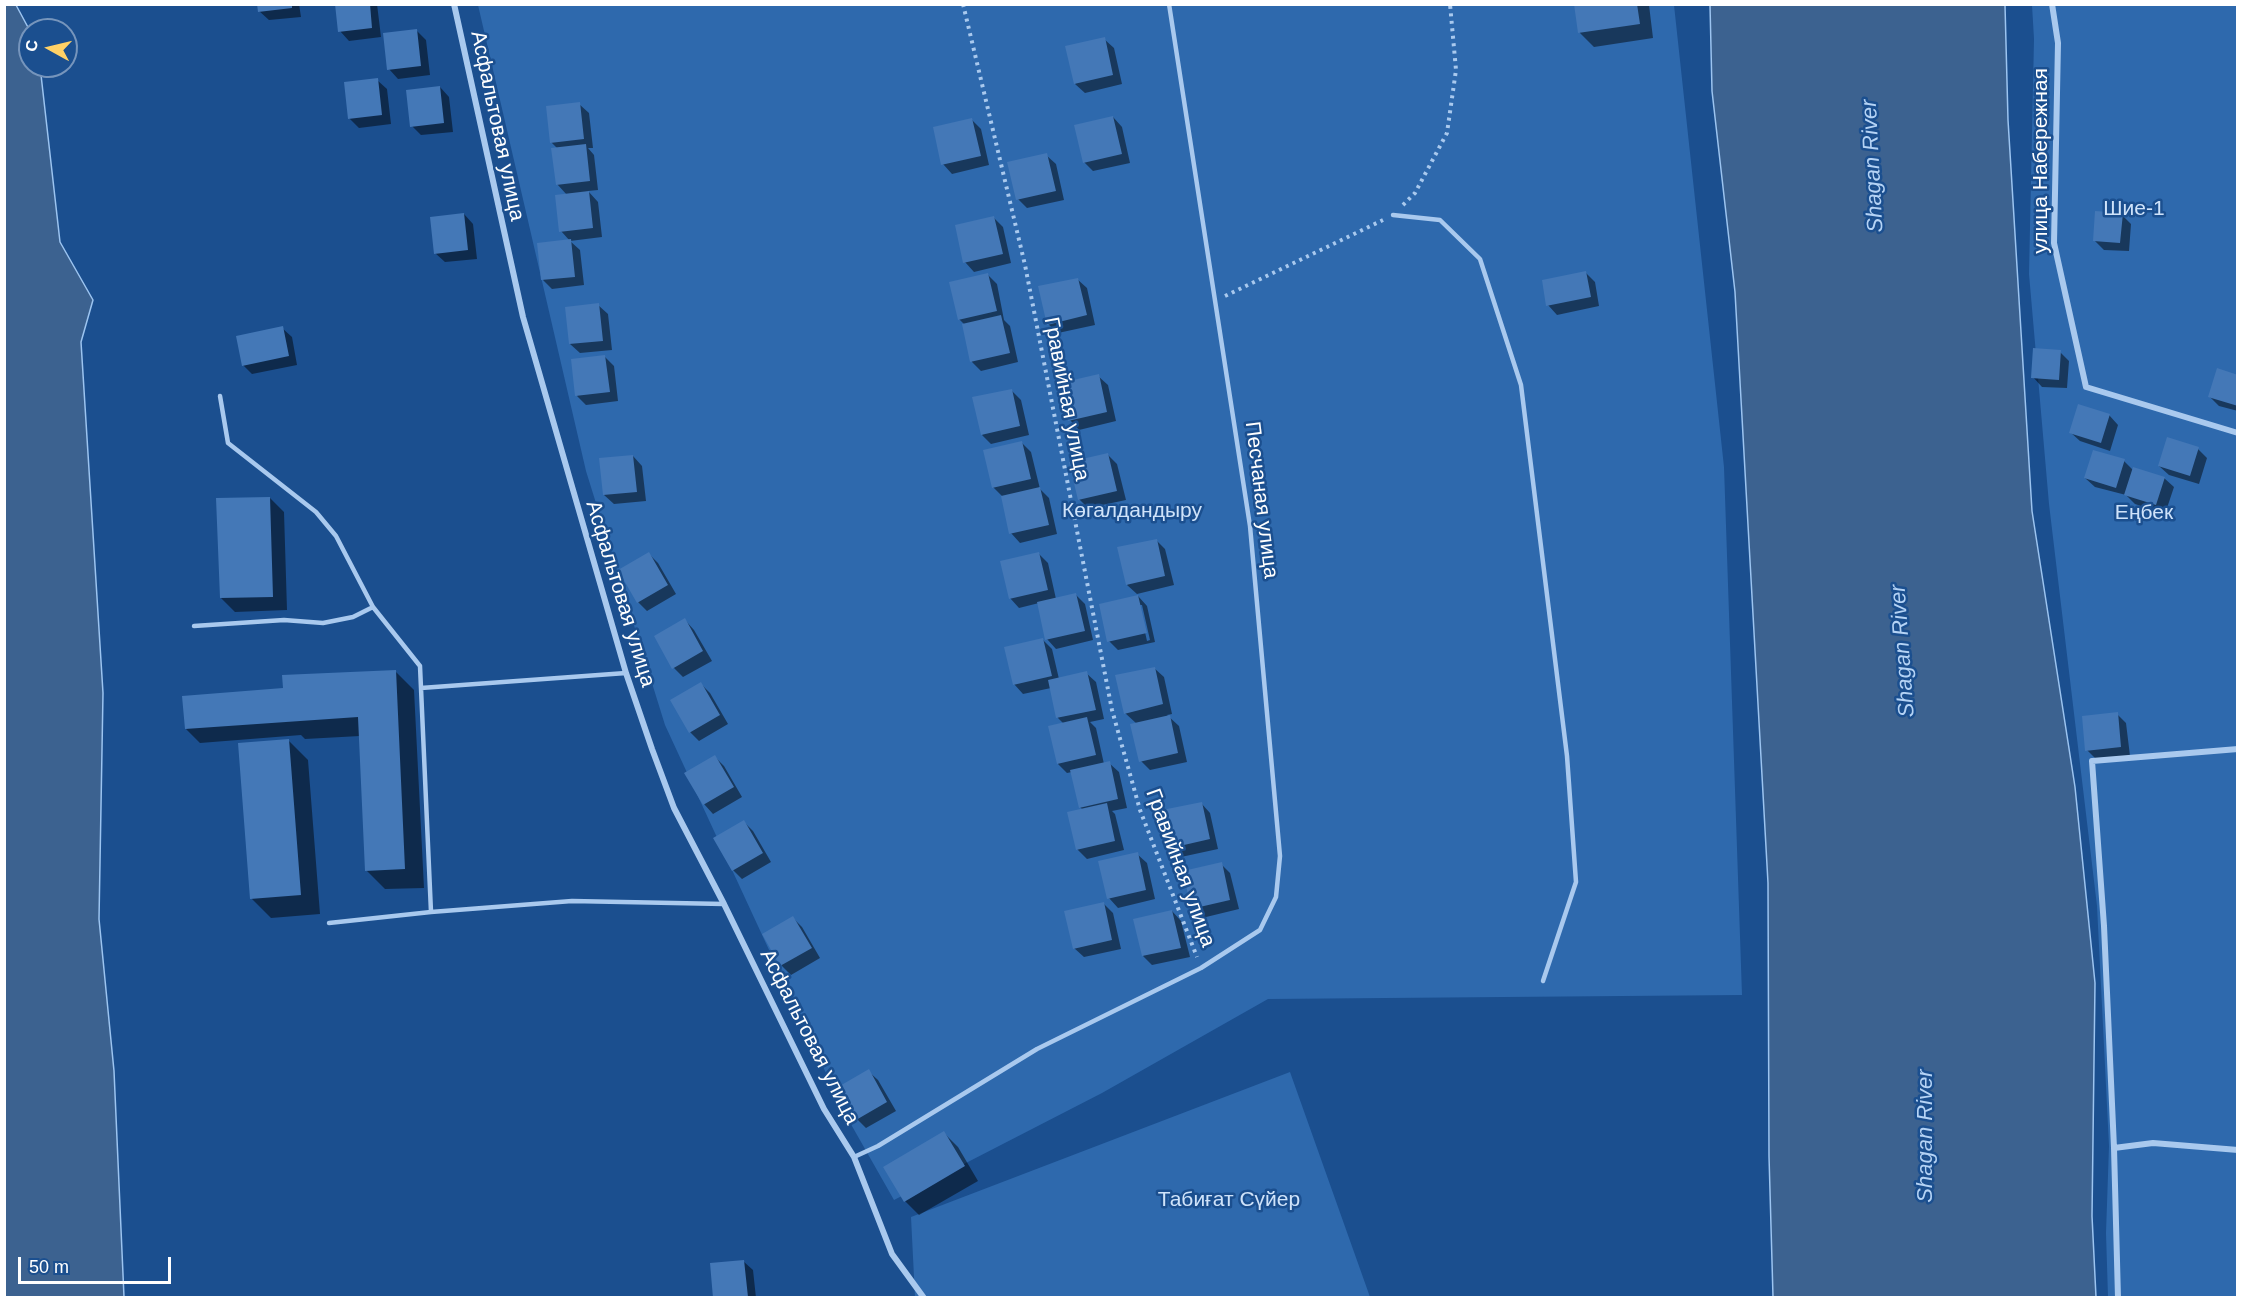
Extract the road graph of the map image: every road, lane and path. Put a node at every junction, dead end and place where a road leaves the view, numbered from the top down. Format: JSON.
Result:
{"nodes":[{"id":1,"x":454,"y":4,"type":"edge"},
{"id":2,"x":963,"y":4,"type":"edge"},
{"id":3,"x":1169,"y":4,"type":"edge"},
{"id":4,"x":1450,"y":4,"type":"edge"},
{"id":5,"x":2052,"y":4,"type":"edge"},
{"id":6,"x":1393,"y":216,"type":"junction"},
{"id":7,"x":1217,"y":301,"type":"junction"},
{"id":8,"x":220,"y":396,"type":"dead end"},
{"id":9,"x":2238,"y":433,"type":"edge"},
{"id":10,"x":373,"y":607,"type":"junction"},
{"id":11,"x":194,"y":626,"type":"dead end"},
{"id":12,"x":626,"y":673,"type":"junction"},
{"id":13,"x":421,"y":688,"type":"junction"},
{"id":14,"x":2238,"y":749,"type":"edge"},
{"id":15,"x":724,"y":904,"type":"junction"},
{"id":16,"x":431,"y":912,"type":"junction"},
{"id":17,"x":329,"y":923,"type":"dead end"},
{"id":18,"x":1201,"y":968,"type":"junction"},
{"id":19,"x":1543,"y":981,"type":"dead end"},
{"id":20,"x":2114,"y":1148,"type":"junction"},
{"id":21,"x":2238,"y":1150,"type":"edge"},
{"id":22,"x":854,"y":1157,"type":"junction"},
{"id":23,"x":924,"y":1298,"type":"edge"},
{"id":24,"x":2118,"y":1298,"type":"edge"}],
"edges":[{"from":1,"to":12,"type":"street","name":"Асфальтовая улица"},
{"from":2,"to":18,"type":"path","name":"Гравийная улица"},
{"from":3,"to":7,"type":"lane","name":"Песчаная улица"},
{"from":4,"to":6,"type":"path"},
{"from":5,"to":9,"type":"street","name":"улица Набережная"},
{"from":6,"to":7,"type":"path"},
{"from":6,"to":19,"type":"lane"},
{"from":7,"to":18,"type":"lane","name":"Песчаная улица"},
{"from":8,"to":10,"type":"lane"},
{"from":10,"to":11,"type":"lane"},
{"from":10,"to":13,"type":"lane"},
{"from":12,"to":13,"type":"lane"},
{"from":12,"to":15,"type":"street","name":"Асфальтовая улица"},
{"from":13,"to":16,"type":"lane"},
{"from":14,"to":20,"type":"street"},
{"from":15,"to":16,"type":"lane"},
{"from":15,"to":22,"type":"street","name":"Асфальтовая улица"},
{"from":16,"to":17,"type":"lane"},
{"from":18,"to":22,"type":"lane","name":"Песчаная улица"},
{"from":20,"to":21,"type":"street"},
{"from":20,"to":24,"type":"street"},
{"from":22,"to":23,"type":"street","name":"Асфальтовая улица"}]}
